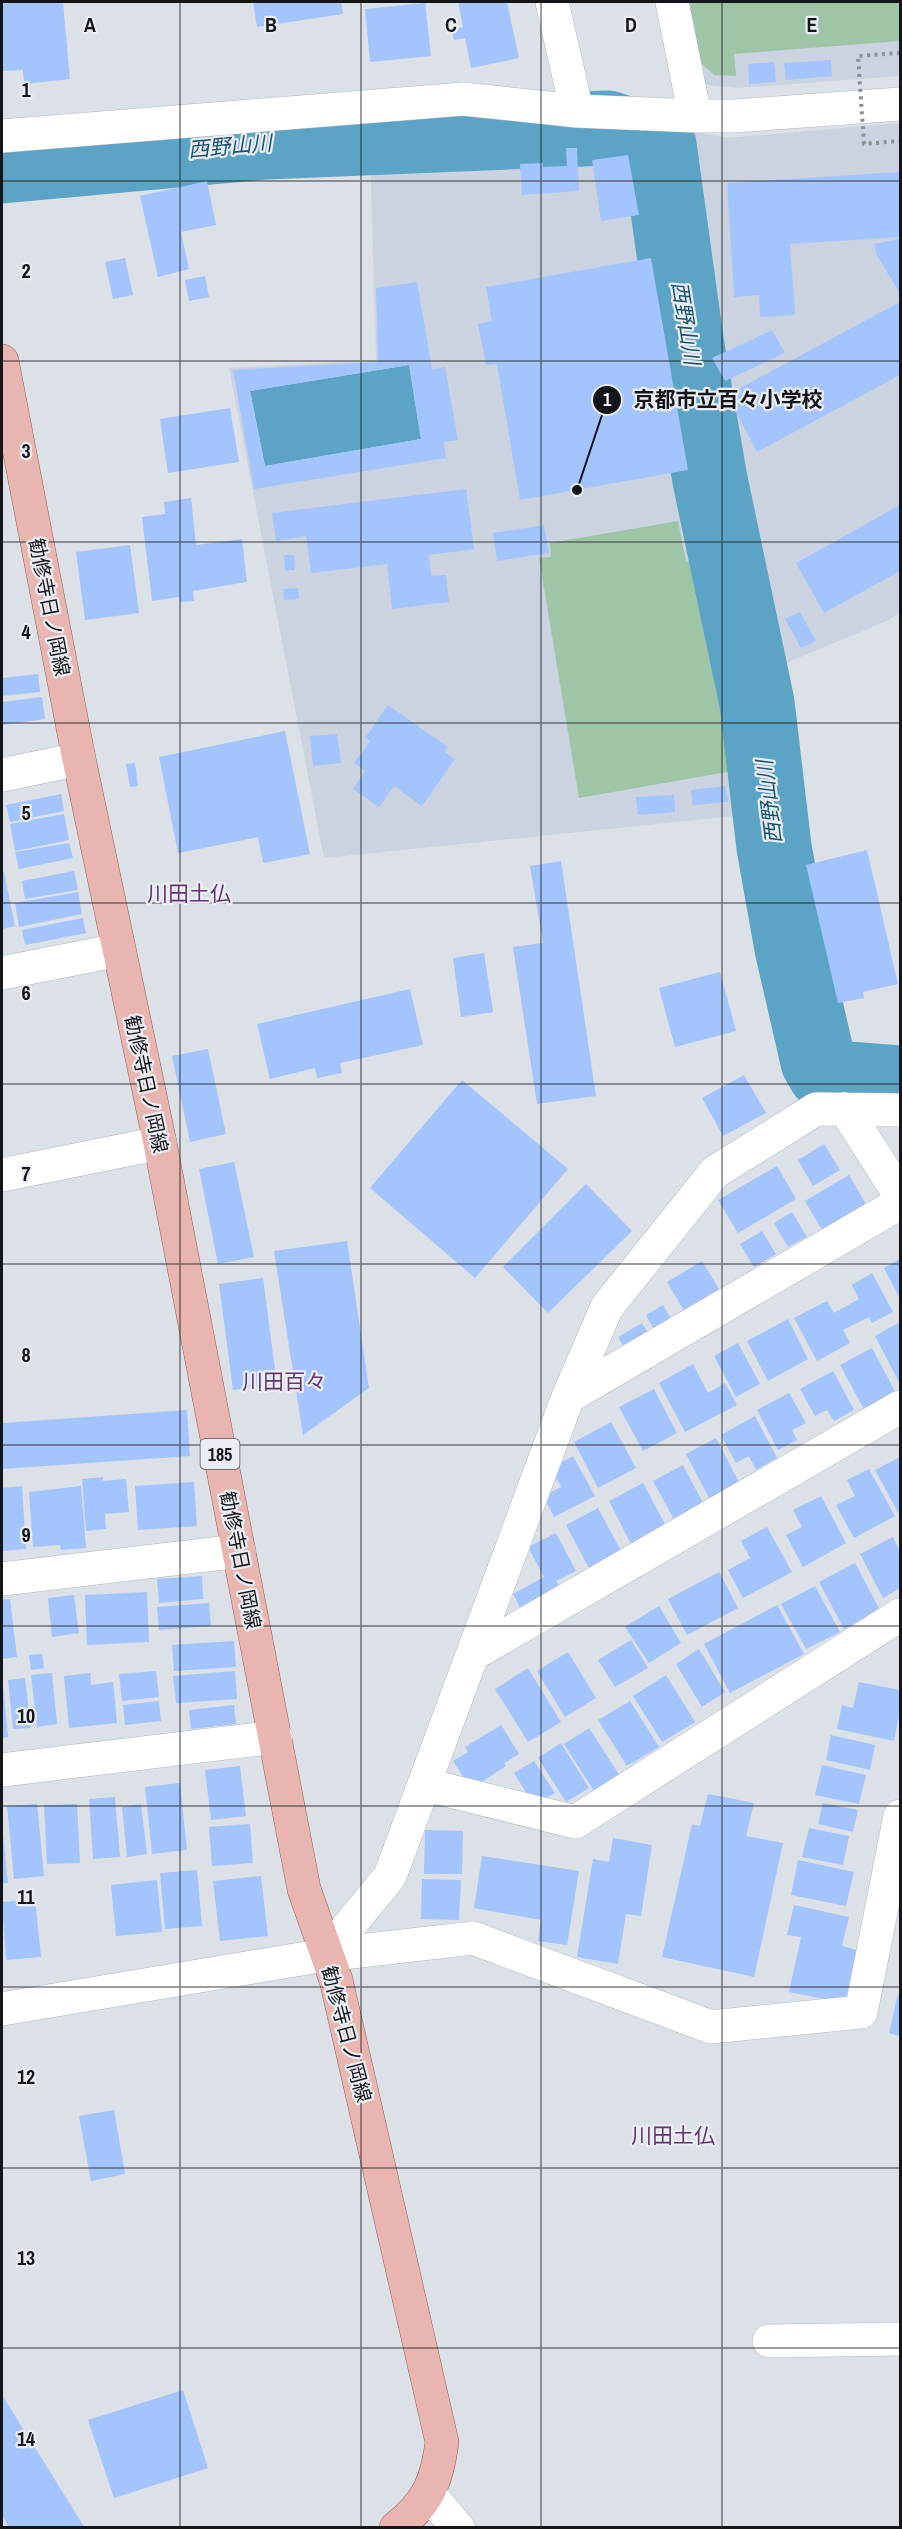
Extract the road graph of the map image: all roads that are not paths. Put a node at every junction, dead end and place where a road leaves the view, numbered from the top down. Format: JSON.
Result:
{"nodes":[{"id":1,"x":552,"y":2,"type":"edge"},
{"id":2,"x":672,"y":2,"type":"edge"},
{"id":3,"x":900,"y":104,"type":"edge"},
{"id":4,"x":577,"y":111,"type":"junction"},
{"id":5,"x":695,"y":116,"type":"junction"},
{"id":6,"x":2,"y":136,"type":"edge"},
{"id":7,"x":2,"y":361,"type":"edge"},
{"id":8,"x":80,"y":759,"type":"junction"},
{"id":9,"x":2,"y":775,"type":"edge"},
{"id":10,"x":119,"y":950,"type":"junction"},
{"id":11,"x":2,"y":973,"type":"edge"},
{"id":12,"x":845,"y":1109,"type":"junction"},
{"id":13,"x":900,"y":1110,"type":"edge"},
{"id":14,"x":160,"y":1143,"type":"junction"},
{"id":15,"x":2,"y":1175,"type":"edge"},
{"id":16,"x":900,"y":1195,"type":"edge"},
{"id":17,"x":900,"y":1203,"type":"edge"},
{"id":18,"x":568,"y":1397,"type":"junction"},
{"id":19,"x":900,"y":1407,"type":"edge"},
{"id":20,"x":239,"y":1551,"type":"junction"},
{"id":21,"x":2,"y":1579,"type":"edge"},
{"id":22,"x":900,"y":1615,"type":"edge"},
{"id":23,"x":475,"y":1653,"type":"junction"},
{"id":24,"x":276,"y":1737,"type":"junction"},
{"id":25,"x":2,"y":1770,"type":"edge"},
{"id":26,"x":426,"y":1785,"type":"junction"},
{"id":27,"x":900,"y":1816,"type":"edge"},
{"id":28,"x":326,"y":1955,"type":"junction"},
{"id":29,"x":2,"y":2009,"type":"edge"},
{"id":30,"x":900,"y":2339,"type":"edge"},
{"id":31,"x":769,"y":2341,"type":"dead end"},
{"id":32,"x":429,"y":2494,"type":"junction"},
{"id":33,"x":396,"y":2528,"type":"edge"},
{"id":34,"x":458,"y":2528,"type":"edge"}],
"edges":[{"from":1,"to":4,"type":"street"},
{"from":2,"to":5,"type":"street"},
{"from":3,"to":5,"type":"street"},
{"from":4,"to":5,"type":"street"},
{"from":4,"to":6,"type":"street"},
{"from":7,"to":8,"type":"main road","name":"勧修寺日ノ岡線","number":"185"},
{"from":8,"to":9,"type":"street"},
{"from":8,"to":10,"type":"main road","name":"勧修寺日ノ岡線","number":"185"},
{"from":10,"to":11,"type":"street"},
{"from":10,"to":14,"type":"main road","name":"勧修寺日ノ岡線","number":"185"},
{"from":12,"to":13,"type":"street"},
{"from":12,"to":16,"type":"street"},
{"from":12,"to":18,"type":"street"},
{"from":14,"to":15,"type":"street"},
{"from":14,"to":20,"type":"main road","name":"勧修寺日ノ岡線","number":"185"},
{"from":17,"to":18,"type":"street"},
{"from":18,"to":23,"type":"street"},
{"from":19,"to":23,"type":"street"},
{"from":20,"to":21,"type":"street"},
{"from":20,"to":24,"type":"main road","name":"勧修寺日ノ岡線","number":"185"},
{"from":22,"to":26,"type":"street"},
{"from":23,"to":26,"type":"street"},
{"from":24,"to":25,"type":"street"},
{"from":24,"to":28,"type":"main road","name":"勧修寺日ノ岡線","number":"185"},
{"from":26,"to":28,"type":"street"},
{"from":27,"to":28,"type":"street"},
{"from":28,"to":29,"type":"street"},
{"from":28,"to":32,"type":"main road","name":"勧修寺日ノ岡線","number":"185"},
{"from":30,"to":31,"type":"street"},
{"from":32,"to":33,"type":"main road","name":"勧修寺日ノ岡線","number":"185"},
{"from":32,"to":34,"type":"street"}]}
